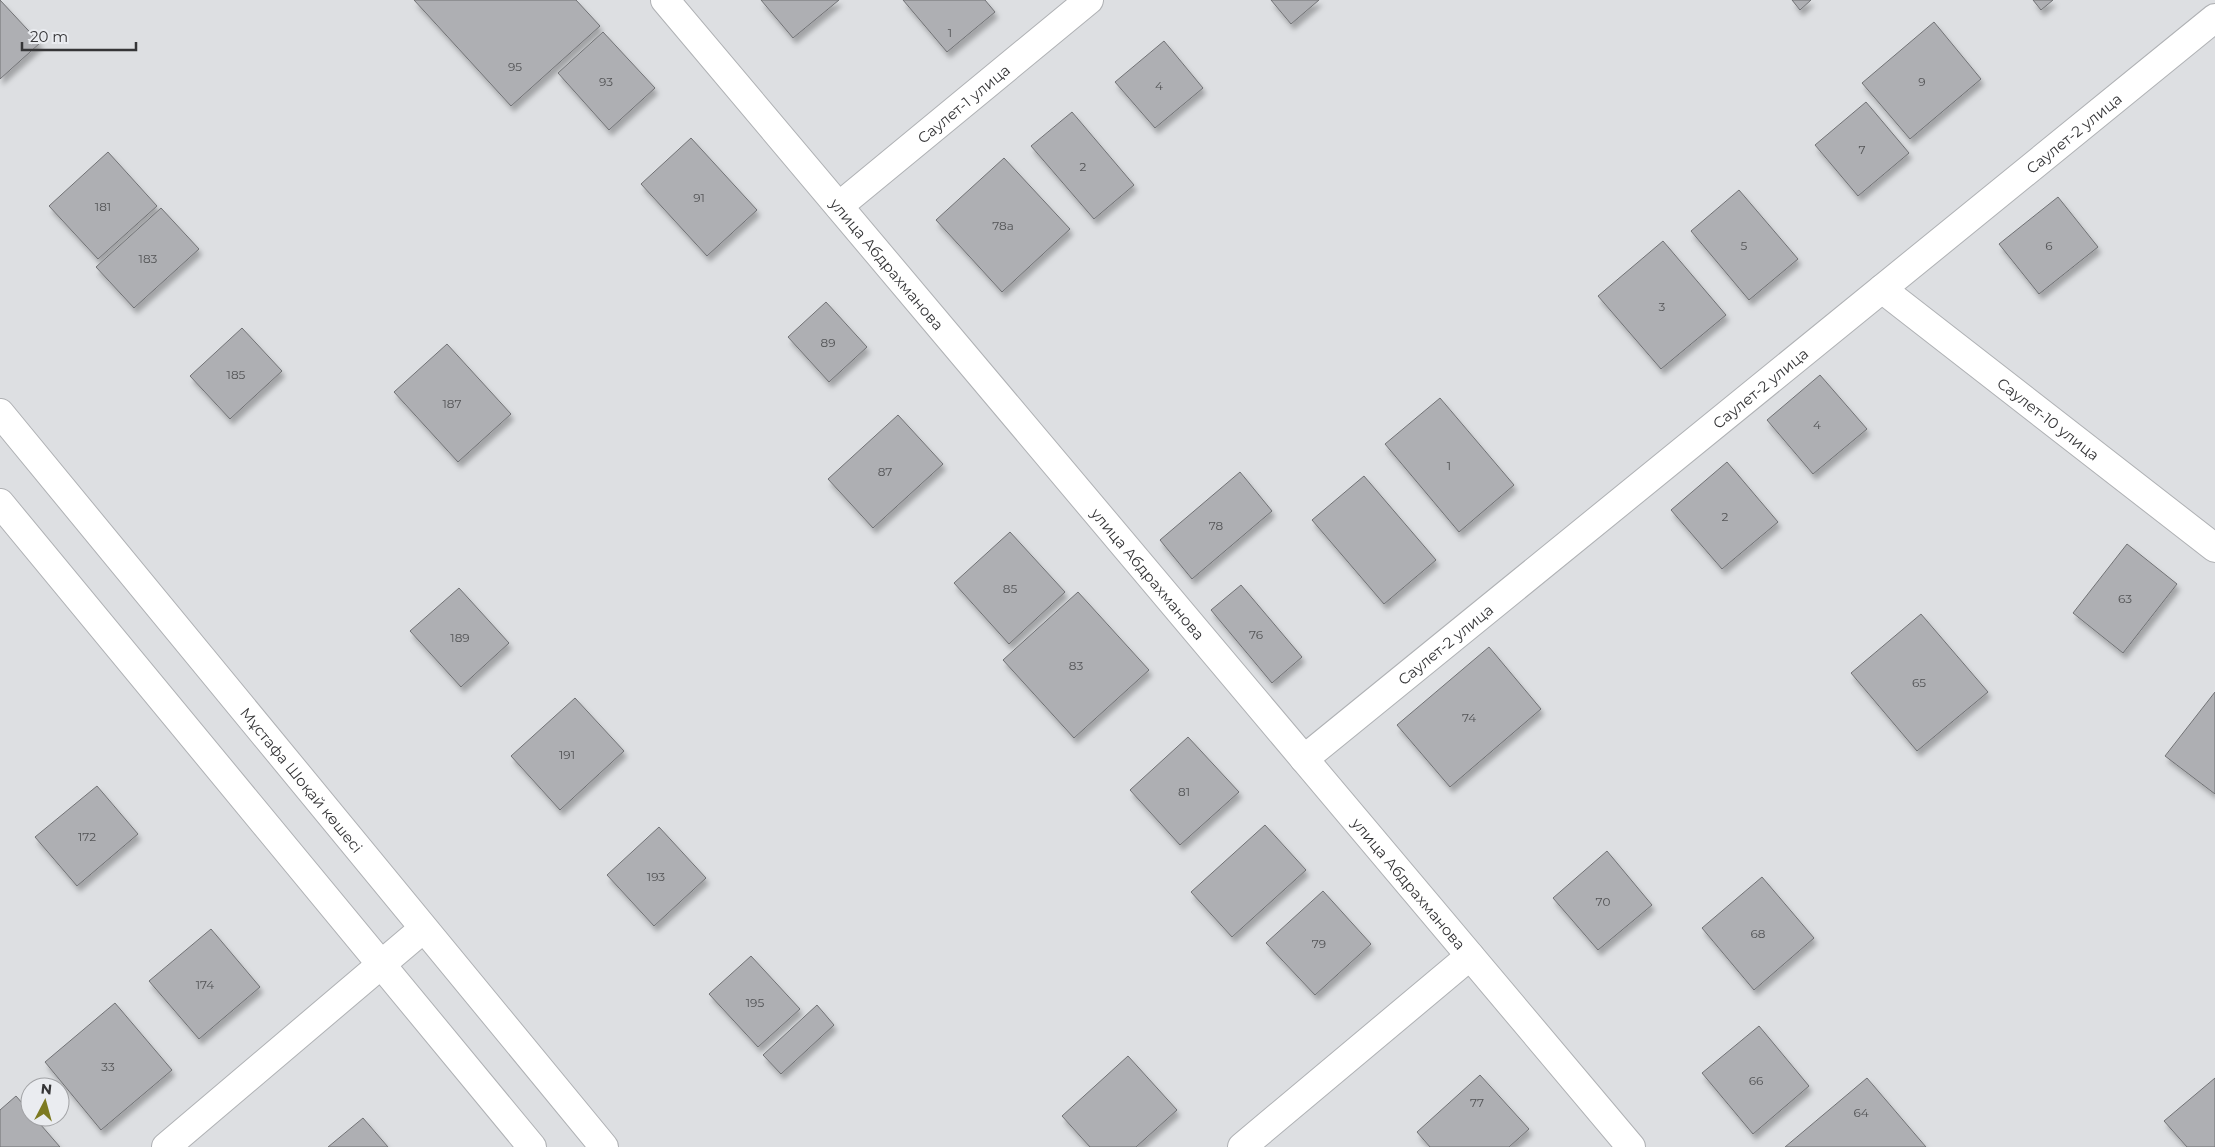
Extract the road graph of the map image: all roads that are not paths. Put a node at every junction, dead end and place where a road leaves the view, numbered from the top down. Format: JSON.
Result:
{"nodes":[{"id":1,"x":665,"y":0,"type":"edge"},
{"id":2,"x":1089,"y":0,"type":"edge"},
{"id":3,"x":2215,"y":18,"type":"edge"},
{"id":4,"x":838,"y":206,"type":"junction"},
{"id":5,"x":1882,"y":290,"type":"junction"},
{"id":6,"x":0,"y":414,"type":"edge"},
{"id":7,"x":0,"y":503,"type":"edge"},
{"id":8,"x":2215,"y":548,"type":"edge"},
{"id":9,"x":1304,"y":760,"type":"junction"},
{"id":10,"x":423,"y":929,"type":"junction"},
{"id":11,"x":1470,"y":956,"type":"junction"},
{"id":12,"x":381,"y":964,"type":"junction"},
{"id":13,"x":166,"y":1147,"type":"edge"},
{"id":14,"x":532,"y":1147,"type":"edge"},
{"id":15,"x":604,"y":1147,"type":"edge"},
{"id":16,"x":1242,"y":1147,"type":"edge"},
{"id":17,"x":1631,"y":1147,"type":"edge"}],
"edges":[{"from":1,"to":4,"type":"street","name":"улица Абдрахманова"},
{"from":2,"to":4,"type":"street","name":"Саулет-1 улица"},
{"from":3,"to":5,"type":"street","name":"Саулет-2 улица"},
{"from":4,"to":9,"type":"street","name":"улица Абдрахманова"},
{"from":5,"to":8,"type":"street","name":"Саулет-10 улица"},
{"from":5,"to":9,"type":"street","name":"Саулет-2 улица"},
{"from":6,"to":10,"type":"street","name":"Мұстафа Шоқай көшесі"},
{"from":7,"to":12,"type":"street"},
{"from":9,"to":11,"type":"street","name":"улица Абдрахманова"},
{"from":10,"to":12,"type":"street"},
{"from":10,"to":15,"type":"street","name":"Мұстафа Шоқай көшесі"},
{"from":11,"to":16,"type":"street"},
{"from":11,"to":17,"type":"street","name":"улица Абдрахманова"},
{"from":12,"to":13,"type":"street"},
{"from":12,"to":14,"type":"street"}]}
